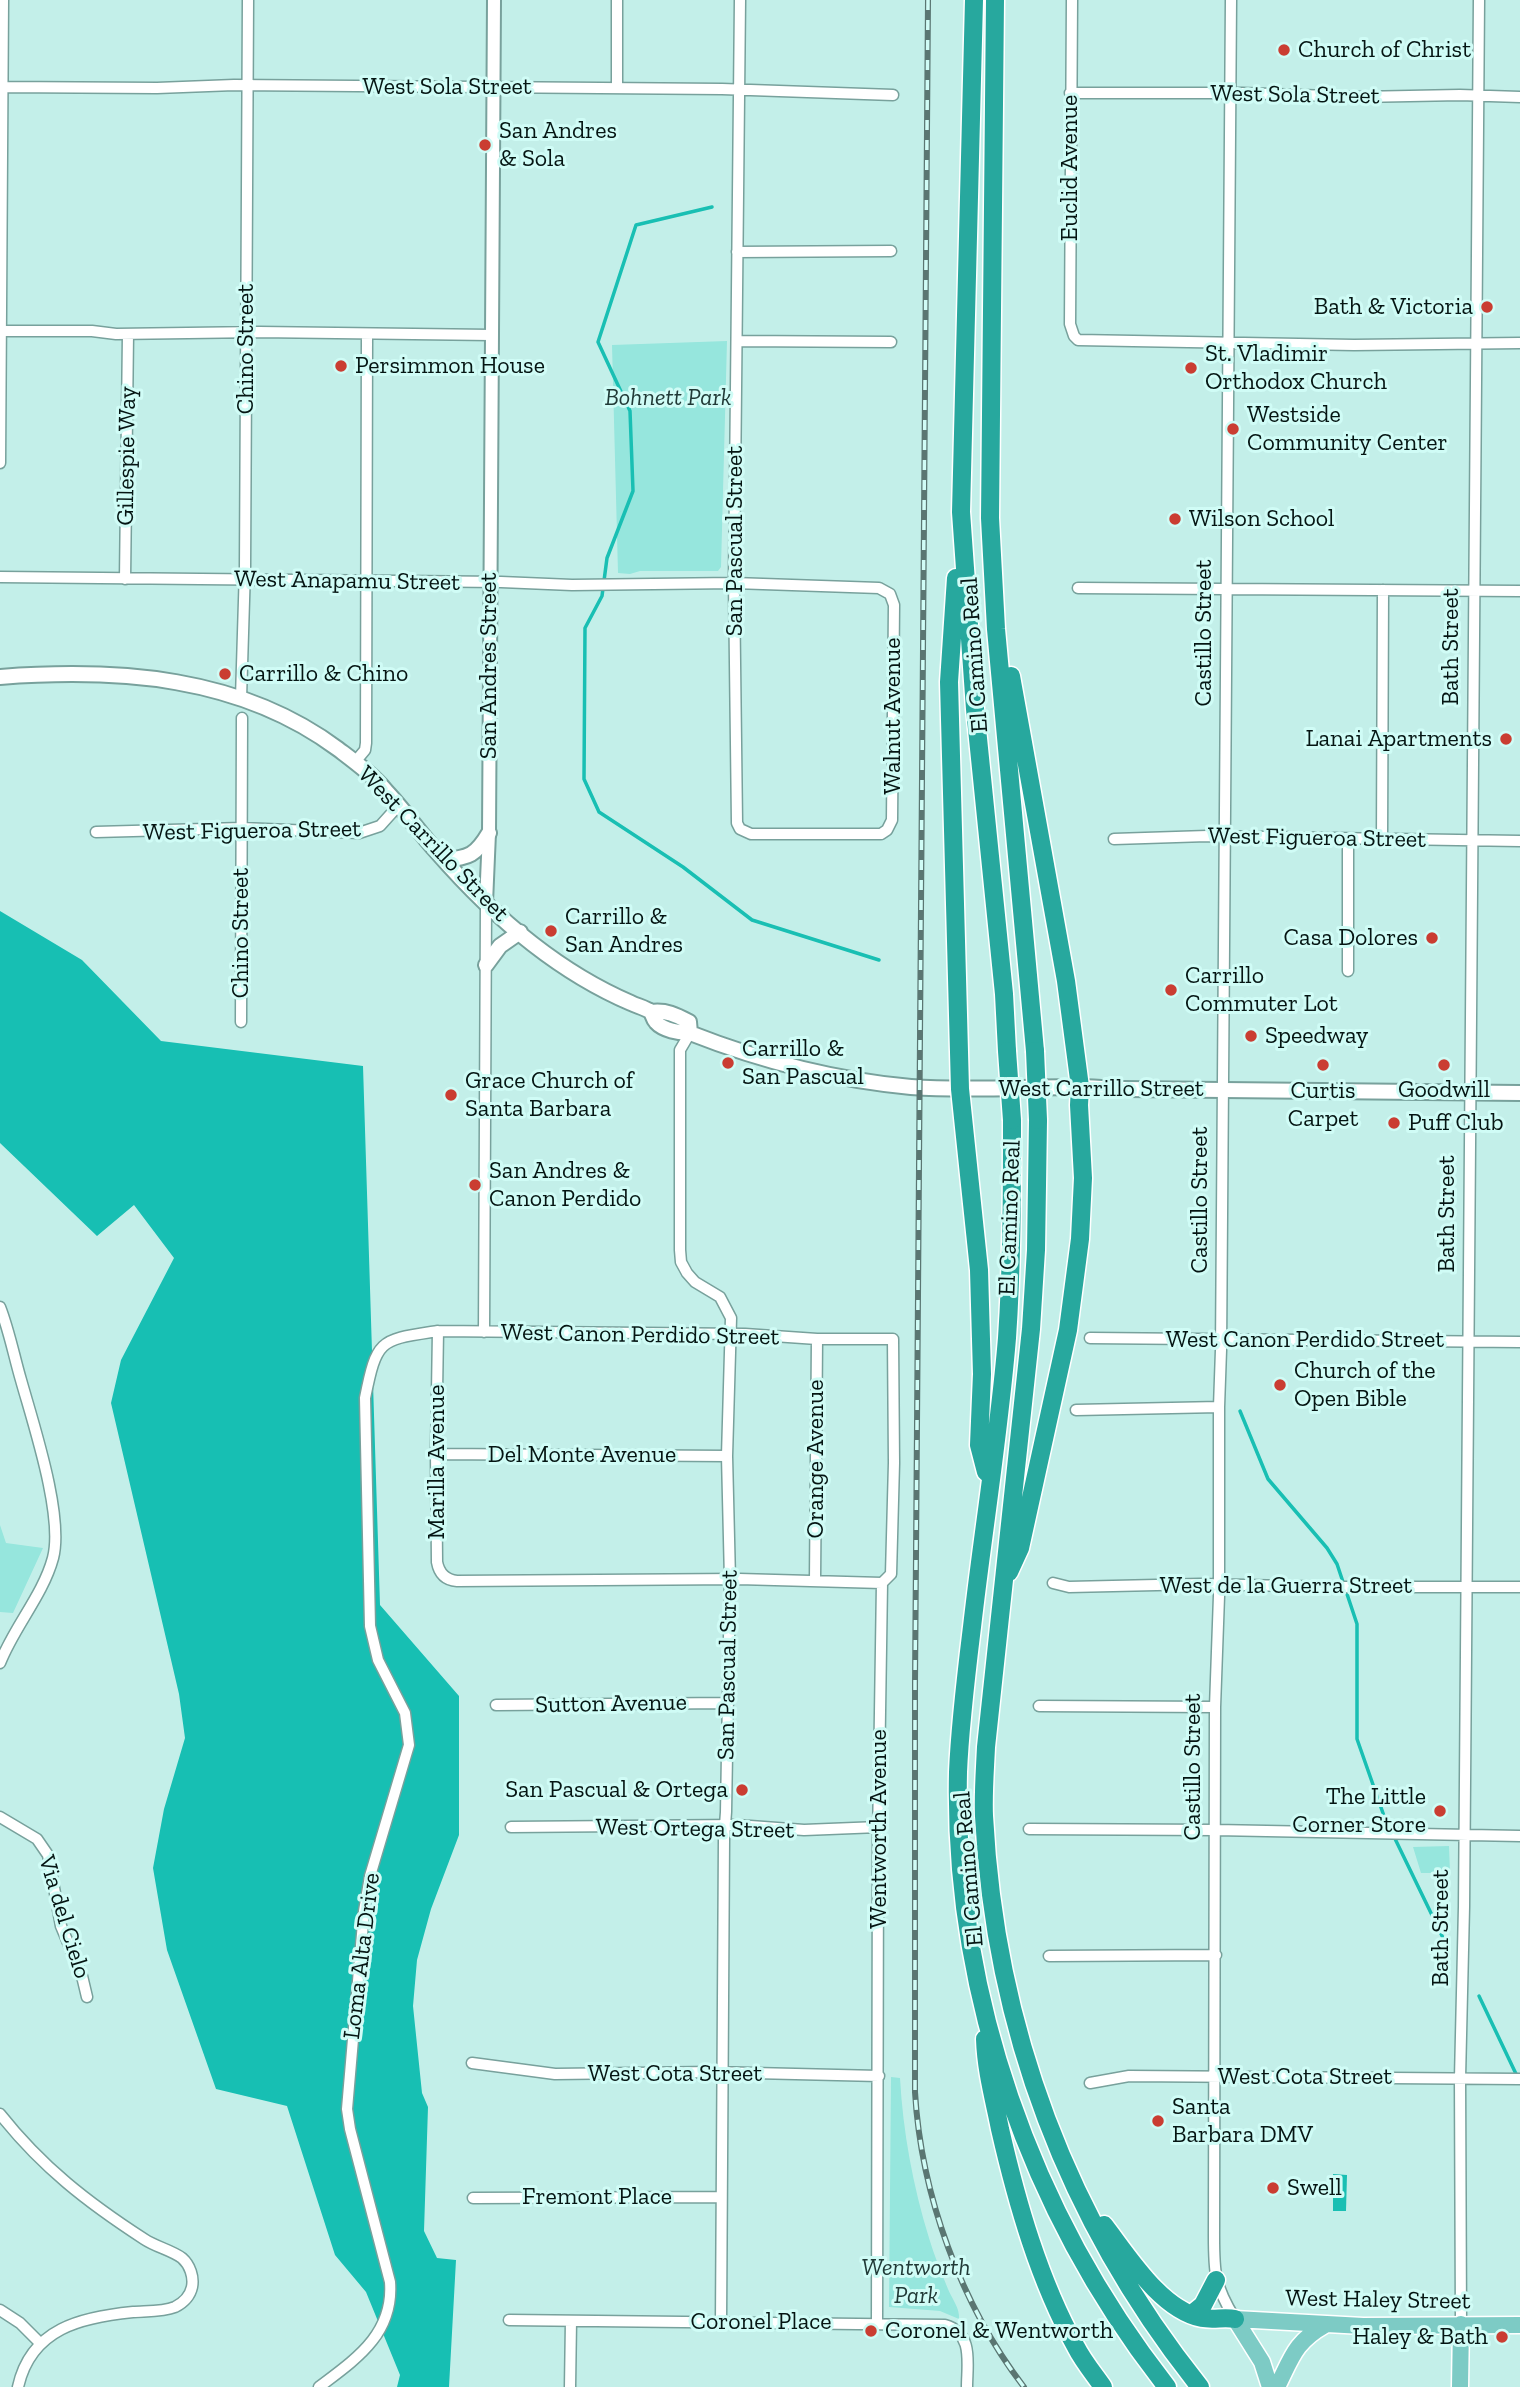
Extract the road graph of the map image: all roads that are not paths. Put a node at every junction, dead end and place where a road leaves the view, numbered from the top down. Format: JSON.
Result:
{"nodes":[{"id":1,"x":3,"y":0,"type":"edge"},
{"id":2,"x":248,"y":0,"type":"edge"},
{"id":3,"x":494,"y":0,"type":"edge"},
{"id":4,"x":617,"y":0,"type":"edge"},
{"id":5,"x":740,"y":0,"type":"edge"},
{"id":6,"x":974,"y":0,"type":"edge"},
{"id":7,"x":995,"y":0,"type":"edge"},
{"id":8,"x":1072,"y":0,"type":"edge"},
{"id":9,"x":1231,"y":0,"type":"edge"},
{"id":10,"x":1479,"y":0,"type":"edge"},
{"id":11,"x":248,"y":86,"type":"junction"},
{"id":12,"x":1,"y":87,"type":"edge"},
{"id":13,"x":493,"y":88,"type":"junction"},
{"id":14,"x":617,"y":88,"type":"junction"},
{"id":15,"x":739,"y":89,"type":"junction"},
{"id":16,"x":1070,"y":93,"type":"junction"},
{"id":17,"x":1230,"y":93,"type":"junction"},
{"id":18,"x":893,"y":95,"type":"dead end"},
{"id":19,"x":1478,"y":96,"type":"junction"},
{"id":20,"x":1520,"y":97,"type":"edge"},
{"id":21,"x":891,"y":251,"type":"dead end"},
{"id":22,"x":737,"y":252,"type":"junction"},
{"id":23,"x":0,"y":331,"type":"edge"},
{"id":24,"x":246,"y":332,"type":"junction"},
{"id":25,"x":128,"y":334,"type":"junction"},
{"id":26,"x":367,"y":334,"type":"junction"},
{"id":27,"x":491,"y":335,"type":"junction"},
{"id":28,"x":737,"y":341,"type":"junction"},
{"id":29,"x":1228,"y":341,"type":"junction"},
{"id":30,"x":891,"y":342,"type":"dead end"},
{"id":31,"x":1476,"y":342,"type":"junction"},
{"id":32,"x":1520,"y":344,"type":"edge"},
{"id":33,"x":0,"y":463,"type":"edge"},
{"id":34,"x":961,"y":512,"type":"junction"},
{"id":35,"x":0,"y":577,"type":"edge"},
{"id":36,"x":125,"y":579,"type":"junction"},
{"id":37,"x":244,"y":580,"type":"junction"},
{"id":38,"x":367,"y":582,"type":"junction"},
{"id":39,"x":490,"y":582,"type":"junction"},
{"id":40,"x":734,"y":583,"type":"junction"},
{"id":41,"x":1078,"y":588,"type":"dead end"},
{"id":42,"x":1227,"y":589,"type":"junction"},
{"id":43,"x":1383,"y":590,"type":"junction"},
{"id":44,"x":1474,"y":590,"type":"junction"},
{"id":45,"x":1520,"y":591,"type":"edge"},
{"id":46,"x":894,"y":605,"type":"joint"},
{"id":47,"x":996,"y":629,"type":"junction"},
{"id":48,"x":0,"y":677,"type":"edge"},
{"id":49,"x":241,"y":698,"type":"junction"},
{"id":50,"x":242,"y":718,"type":"dead end"},
{"id":51,"x":355,"y":762,"type":"junction"},
{"id":52,"x":398,"y":806,"type":"junction"},
{"id":53,"x":890,"y":826,"type":"joint"},
{"id":54,"x":242,"y":828,"type":"junction"},
{"id":55,"x":96,"y":832,"type":"dead end"},
{"id":56,"x":489,"y":833,"type":"junction"},
{"id":57,"x":1225,"y":837,"type":"junction"},
{"id":58,"x":1114,"y":839,"type":"dead end"},
{"id":59,"x":1348,"y":840,"type":"junction"},
{"id":60,"x":1382,"y":840,"type":"junction"},
{"id":61,"x":1472,"y":840,"type":"junction"},
{"id":62,"x":1520,"y":841,"type":"edge"},
{"id":63,"x":444,"y":860,"type":"junction"},
{"id":64,"x":486,"y":903,"type":"junction"},
{"id":65,"x":520,"y":932,"type":"junction"},
{"id":66,"x":486,"y":965,"type":"junction"},
{"id":67,"x":1348,"y":971,"type":"dead end"},
{"id":68,"x":241,"y":1022,"type":"dead end"},
{"id":69,"x":690,"y":1033,"type":"junction"},
{"id":70,"x":1080,"y":1087,"type":"junction"},
{"id":71,"x":960,"y":1089,"type":"junction"},
{"id":72,"x":1223,"y":1089,"type":"junction"},
{"id":73,"x":1470,"y":1093,"type":"junction"},
{"id":74,"x":1520,"y":1093,"type":"edge"},
{"id":75,"x":0,"y":1307,"type":"edge"},
{"id":76,"x":438,"y":1331,"type":"junction"},
{"id":77,"x":484,"y":1332,"type":"junction"},
{"id":78,"x":730,"y":1335,"type":"junction"},
{"id":79,"x":1090,"y":1338,"type":"dead end"},
{"id":80,"x":817,"y":1339,"type":"junction"},
{"id":81,"x":893,"y":1339,"type":"joint"},
{"id":82,"x":1222,"y":1339,"type":"junction"},
{"id":83,"x":388,"y":1341,"type":"joint"},
{"id":84,"x":1468,"y":1341,"type":"junction"},
{"id":85,"x":1520,"y":1342,"type":"edge"},
{"id":86,"x":1219,"y":1407,"type":"junction"},
{"id":87,"x":1076,"y":1410,"type":"dead end"},
{"id":88,"x":436,"y":1454,"type":"junction"},
{"id":89,"x":727,"y":1456,"type":"junction"},
{"id":90,"x":989,"y":1483,"type":"junction"},
{"id":91,"x":730,"y":1580,"type":"junction"},
{"id":92,"x":815,"y":1580,"type":"junction"},
{"id":93,"x":882,"y":1583,"type":"junction"},
{"id":94,"x":1053,"y":1583,"type":"dead end"},
{"id":95,"x":1220,"y":1584,"type":"junction"},
{"id":96,"x":1466,"y":1587,"type":"junction"},
{"id":97,"x":1520,"y":1587,"type":"edge"},
{"id":98,"x":1001,"y":1591,"type":"junction"},
{"id":99,"x":0,"y":1663,"type":"edge"},
{"id":100,"x":727,"y":1703,"type":"junction"},
{"id":101,"x":496,"y":1705,"type":"dead end"},
{"id":102,"x":1039,"y":1706,"type":"dead end"},
{"id":103,"x":1215,"y":1707,"type":"junction"},
{"id":104,"x":0,"y":1817,"type":"edge"},
{"id":105,"x":725,"y":1826,"type":"junction"},
{"id":106,"x":879,"y":1827,"type":"junction"},
{"id":107,"x":511,"y":1828,"type":"dead end"},
{"id":108,"x":1029,"y":1829,"type":"dead end"},
{"id":109,"x":1216,"y":1829,"type":"junction"},
{"id":110,"x":1465,"y":1835,"type":"junction"},
{"id":111,"x":1520,"y":1836,"type":"edge"},
{"id":112,"x":1216,"y":1955,"type":"junction"},
{"id":113,"x":1049,"y":1956,"type":"dead end"},
{"id":114,"x":87,"y":1997,"type":"dead end"},
{"id":115,"x":984,"y":2011,"type":"junction"},
{"id":116,"x":472,"y":2063,"type":"dead end"},
{"id":117,"x":721,"y":2073,"type":"junction"},
{"id":118,"x":1216,"y":2076,"type":"junction"},
{"id":119,"x":879,"y":2077,"type":"junction"},
{"id":120,"x":1460,"y":2078,"type":"junction"},
{"id":121,"x":1520,"y":2079,"type":"edge"},
{"id":122,"x":1090,"y":2083,"type":"dead end"},
{"id":123,"x":0,"y":2114,"type":"edge"},
{"id":124,"x":1072,"y":2183,"type":"junction"},
{"id":125,"x":721,"y":2197,"type":"junction"},
{"id":126,"x":473,"y":2198,"type":"dead end"},
{"id":127,"x":1216,"y":2280,"type":"junction"},
{"id":128,"x":0,"y":2309,"type":"edge"},
{"id":129,"x":1192,"y":2314,"type":"junction"},
{"id":130,"x":1235,"y":2319,"type":"junction"},
{"id":131,"x":509,"y":2320,"type":"dead end"},
{"id":132,"x":571,"y":2321,"type":"junction"},
{"id":133,"x":721,"y":2322,"type":"junction"},
{"id":134,"x":877,"y":2323,"type":"junction"},
{"id":135,"x":1461,"y":2324,"type":"junction"},
{"id":136,"x":1325,"y":2325,"type":"junction"},
{"id":137,"x":1520,"y":2325,"type":"edge"},
{"id":138,"x":41,"y":2344,"type":"junction"},
{"id":139,"x":967,"y":2384,"type":"edge"},
{"id":140,"x":18,"y":2387,"type":"edge"},
{"id":141,"x":319,"y":2387,"type":"edge"},
{"id":142,"x":570,"y":2387,"type":"edge"},
{"id":143,"x":1103,"y":2387,"type":"edge"},
{"id":144,"x":1167,"y":2387,"type":"edge"},
{"id":145,"x":1200,"y":2387,"type":"edge"},
{"id":146,"x":1270,"y":2387,"type":"edge"},
{"id":147,"x":1277,"y":2387,"type":"edge"},
{"id":148,"x":1460,"y":2387,"type":"edge"}],
"edges":[{"from":1,"to":12,"type":"street"},
{"from":2,"to":11,"type":"street","name":"Chino Street"},
{"from":3,"to":13,"type":"street","name":"San Andres Street"},
{"from":4,"to":14,"type":"street"},
{"from":5,"to":15,"type":"street","name":"San Pascual Street"},
{"from":6,"to":34,"type":"highway","name":"El Camino Real"},
{"from":7,"to":47,"type":"highway","name":"El Camino Real"},
{"from":8,"to":16,"type":"street","name":"Euclid Avenue"},
{"from":9,"to":17,"type":"street","name":"Castillo Street"},
{"from":10,"to":19,"type":"street","name":"Bath Street"},
{"from":11,"to":12,"type":"street","name":"West Sola Street"},
{"from":11,"to":13,"type":"street","name":"West Sola Street"},
{"from":11,"to":24,"type":"street","name":"Chino Street"},
{"from":12,"to":23,"type":"street"},
{"from":13,"to":14,"type":"street","name":"West Sola Street"},
{"from":13,"to":27,"type":"street","name":"San Andres Street"},
{"from":14,"to":15,"type":"street","name":"West Sola Street"},
{"from":15,"to":18,"type":"street","name":"West Sola Street"},
{"from":15,"to":22,"type":"street","name":"San Pascual Street"},
{"from":16,"to":17,"type":"street","name":"West Sola Street"},
{"from":16,"to":29,"type":"street","name":"Euclid Avenue"},
{"from":17,"to":19,"type":"street","name":"West Sola Street"},
{"from":17,"to":29,"type":"street","name":"Castillo Street"},
{"from":19,"to":20,"type":"street","name":"West Sola Street"},
{"from":19,"to":31,"type":"street","name":"Bath Street"},
{"from":21,"to":22,"type":"street"},
{"from":22,"to":28,"type":"street","name":"San Pascual Street"},
{"from":23,"to":25,"type":"street"},
{"from":23,"to":33,"type":"street"},
{"from":24,"to":25,"type":"street"},
{"from":24,"to":26,"type":"street"},
{"from":24,"to":37,"type":"street","name":"Chino Street"},
{"from":25,"to":36,"type":"street","name":"Gillespie Way"},
{"from":26,"to":27,"type":"street"},
{"from":26,"to":38,"type":"street"},
{"from":27,"to":39,"type":"street","name":"San Andres Street"},
{"from":28,"to":30,"type":"street"},
{"from":28,"to":40,"type":"street","name":"San Pascual Street"},
{"from":29,"to":31,"type":"street"},
{"from":29,"to":42,"type":"street","name":"Castillo Street"},
{"from":31,"to":32,"type":"street"},
{"from":31,"to":44,"type":"street","name":"Bath Street"},
{"from":34,"to":71,"type":"highway"},
{"from":34,"to":90,"type":"highway","name":"El Camino Real","bridge":true},
{"from":35,"to":36,"type":"street","name":"West Anapamu Street"},
{"from":36,"to":37,"type":"street","name":"West Anapamu Street"},
{"from":37,"to":38,"type":"street","name":"West Anapamu Street"},
{"from":37,"to":49,"type":"street","name":"Chino Street"},
{"from":38,"to":39,"type":"street","name":"West Anapamu Street"},
{"from":38,"to":51,"type":"street"},
{"from":39,"to":40,"type":"street","name":"West Anapamu Street"},
{"from":39,"to":56,"type":"street","name":"San Andres Street"},
{"from":40,"to":46,"type":"street","name":"West Anapamu Street"},
{"from":40,"to":53,"type":"street","name":"San Pascual Street"},
{"from":41,"to":42,"type":"street"},
{"from":42,"to":43,"type":"street"},
{"from":42,"to":57,"type":"street","name":"Castillo Street"},
{"from":43,"to":44,"type":"street"},
{"from":43,"to":60,"type":"street"},
{"from":44,"to":45,"type":"street"},
{"from":44,"to":61,"type":"street","name":"Bath Street"},
{"from":46,"to":53,"type":"street","name":"Walnut Avenue"},
{"from":47,"to":70,"type":"highway"},
{"from":47,"to":98,"type":"highway","name":"El Camino Real","bridge":true},
{"from":48,"to":49,"type":"main road","name":"West Carrillo Street"},
{"from":49,"to":51,"type":"main road","name":"West Carrillo Street"},
{"from":50,"to":54,"type":"street","name":"Chino Street"},
{"from":51,"to":52,"type":"main road","name":"West Carrillo Street"},
{"from":52,"to":54,"type":"street","name":"West Figueroa Street"},
{"from":52,"to":63,"type":"main road","name":"West Carrillo Street"},
{"from":54,"to":55,"type":"street","name":"West Figueroa Street"},
{"from":54,"to":68,"type":"street","name":"Chino Street"},
{"from":56,"to":63,"type":"main road"},
{"from":56,"to":64,"type":"street","name":"San Andres Street"},
{"from":57,"to":58,"type":"street","name":"West Figueroa Street"},
{"from":57,"to":59,"type":"street","name":"West Figueroa Street"},
{"from":57,"to":72,"type":"street","name":"Castillo Street"},
{"from":59,"to":60,"type":"street","name":"West Figueroa Street"},
{"from":59,"to":67,"type":"street"},
{"from":60,"to":61,"type":"street","name":"West Figueroa Street"},
{"from":61,"to":62,"type":"street","name":"West Figueroa Street"},
{"from":61,"to":73,"type":"street","name":"Bath Street"},
{"from":63,"to":64,"type":"main road","name":"West Carrillo Street"},
{"from":64,"to":65,"type":"main road","name":"West Carrillo Street"},
{"from":64,"to":66,"type":"street","name":"San Andres Street"},
{"from":65,"to":66,"type":"main road"},
{"from":65,"to":69,"type":"main road","name":"West Carrillo Street"},
{"from":66,"to":77,"type":"street","name":"San Andres Street"},
{"from":69,"to":71,"type":"main road","name":"West Carrillo Street"},
{"from":69,"to":78,"type":"street","name":"San Pascual Street"},
{"from":70,"to":71,"type":"main road","name":"West Carrillo Street"},
{"from":70,"to":72,"type":"main road","name":"West Carrillo Street"},
{"from":70,"to":98,"type":"highway"},
{"from":71,"to":90,"type":"highway"},
{"from":72,"to":73,"type":"main road","name":"West Carrillo Street"},
{"from":72,"to":82,"type":"street","name":"Castillo Street"},
{"from":73,"to":74,"type":"main road","name":"West Carrillo Street"},
{"from":73,"to":84,"type":"street","name":"Bath Street"},
{"from":75,"to":99,"type":"street"},
{"from":76,"to":77,"type":"street","name":"West Canon Perdido Street"},
{"from":76,"to":83,"type":"street","name":"West Canon Perdido Street"},
{"from":76,"to":88,"type":"street","name":"Marilla Avenue"},
{"from":77,"to":78,"type":"street","name":"West Canon Perdido Street"},
{"from":78,"to":80,"type":"street","name":"West Canon Perdido Street"},
{"from":78,"to":89,"type":"street","name":"San Pascual Street"},
{"from":79,"to":82,"type":"street","name":"West Canon Perdido Street"},
{"from":80,"to":81,"type":"street","name":"West Canon Perdido Street"},
{"from":80,"to":92,"type":"street","name":"Orange Avenue"},
{"from":81,"to":93,"type":"street","name":"Wentworth Avenue"},
{"from":82,"to":84,"type":"street","name":"West Canon Perdido Street"},
{"from":82,"to":86,"type":"street","name":"Castillo Street"},
{"from":83,"to":141,"type":"street","name":"Loma Alta Drive"},
{"from":84,"to":85,"type":"street","name":"West Canon Perdido Street"},
{"from":84,"to":96,"type":"street","name":"Bath Street"},
{"from":86,"to":87,"type":"street"},
{"from":86,"to":95,"type":"street","name":"Castillo Street"},
{"from":88,"to":89,"type":"street","name":"Del Monte Avenue"},
{"from":88,"to":91,"type":"street","name":"Marilla Avenue"},
{"from":89,"to":91,"type":"street","name":"San Pascual Street"},
{"from":90,"to":115,"type":"highway","name":"El Camino Real"},
{"from":91,"to":92,"type":"street"},
{"from":91,"to":100,"type":"street","name":"San Pascual Street"},
{"from":92,"to":93,"type":"street"},
{"from":93,"to":106,"type":"street","name":"Wentworth Avenue"},
{"from":94,"to":95,"type":"street","name":"West de la Guerra Street"},
{"from":95,"to":96,"type":"street","name":"West de la Guerra Street"},
{"from":95,"to":103,"type":"street","name":"Castillo Street"},
{"from":96,"to":97,"type":"street","name":"West de la Guerra Street"},
{"from":96,"to":110,"type":"street","name":"Bath Street"},
{"from":98,"to":124,"type":"highway","name":"El Camino Real"},
{"from":100,"to":101,"type":"street","name":"Sutton Avenue"},
{"from":100,"to":105,"type":"street","name":"San Pascual Street"},
{"from":102,"to":103,"type":"street"},
{"from":103,"to":109,"type":"street","name":"Castillo Street"},
{"from":104,"to":114,"type":"street","name":"Via del Cielo"},
{"from":105,"to":106,"type":"street","name":"West Ortega Street"},
{"from":105,"to":107,"type":"street","name":"West Ortega Street"},
{"from":105,"to":117,"type":"street","name":"San Pascual Street"},
{"from":106,"to":119,"type":"street","name":"Wentworth Avenue"},
{"from":108,"to":109,"type":"street"},
{"from":109,"to":110,"type":"street"},
{"from":109,"to":112,"type":"street","name":"Castillo Street"},
{"from":110,"to":111,"type":"street"},
{"from":110,"to":120,"type":"street","name":"Bath Street"},
{"from":112,"to":113,"type":"street"},
{"from":112,"to":118,"type":"street","name":"Castillo Street"},
{"from":115,"to":143,"type":"highway"},
{"from":115,"to":144,"type":"highway","name":"El Camino Real"},
{"from":116,"to":117,"type":"street","name":"West Cota Street"},
{"from":117,"to":119,"type":"street","name":"West Cota Street"},
{"from":117,"to":125,"type":"street","name":"San Pascual Street"},
{"from":118,"to":120,"type":"street","name":"West Cota Street"},
{"from":118,"to":122,"type":"street","name":"West Cota Street"},
{"from":118,"to":127,"type":"street","name":"Castillo Street"},
{"from":119,"to":134,"type":"street","name":"Wentworth Avenue"},
{"from":120,"to":121,"type":"street","name":"West Cota Street"},
{"from":120,"to":135,"type":"street","name":"Bath Street"},
{"from":123,"to":138,"type":"street"},
{"from":124,"to":129,"type":"highway"},
{"from":124,"to":145,"type":"highway","name":"El Camino Real"},
{"from":125,"to":126,"type":"street","name":"Fremont Place"},
{"from":125,"to":133,"type":"street","name":"San Pascual Street"},
{"from":127,"to":129,"type":"highway"},
{"from":127,"to":130,"type":"street","name":"Castillo Street"},
{"from":128,"to":138,"type":"street"},
{"from":129,"to":130,"type":"highway"},
{"from":130,"to":136,"type":"main road","name":"West Haley Street"},
{"from":130,"to":146,"type":"main road","name":"Castillo Street"},
{"from":131,"to":132,"type":"street","name":"Coronel Place"},
{"from":132,"to":133,"type":"street","name":"Coronel Place"},
{"from":132,"to":142,"type":"street"},
{"from":133,"to":134,"type":"street","name":"Coronel Place"},
{"from":134,"to":139,"type":"street","name":"Coronel Place"},
{"from":135,"to":136,"type":"main road","name":"West Haley Street"},
{"from":135,"to":137,"type":"main road","name":"West Haley Street"},
{"from":135,"to":148,"type":"main road","name":"Bath Street"},
{"from":136,"to":147,"type":"main road"},
{"from":138,"to":140,"type":"street"}]}
